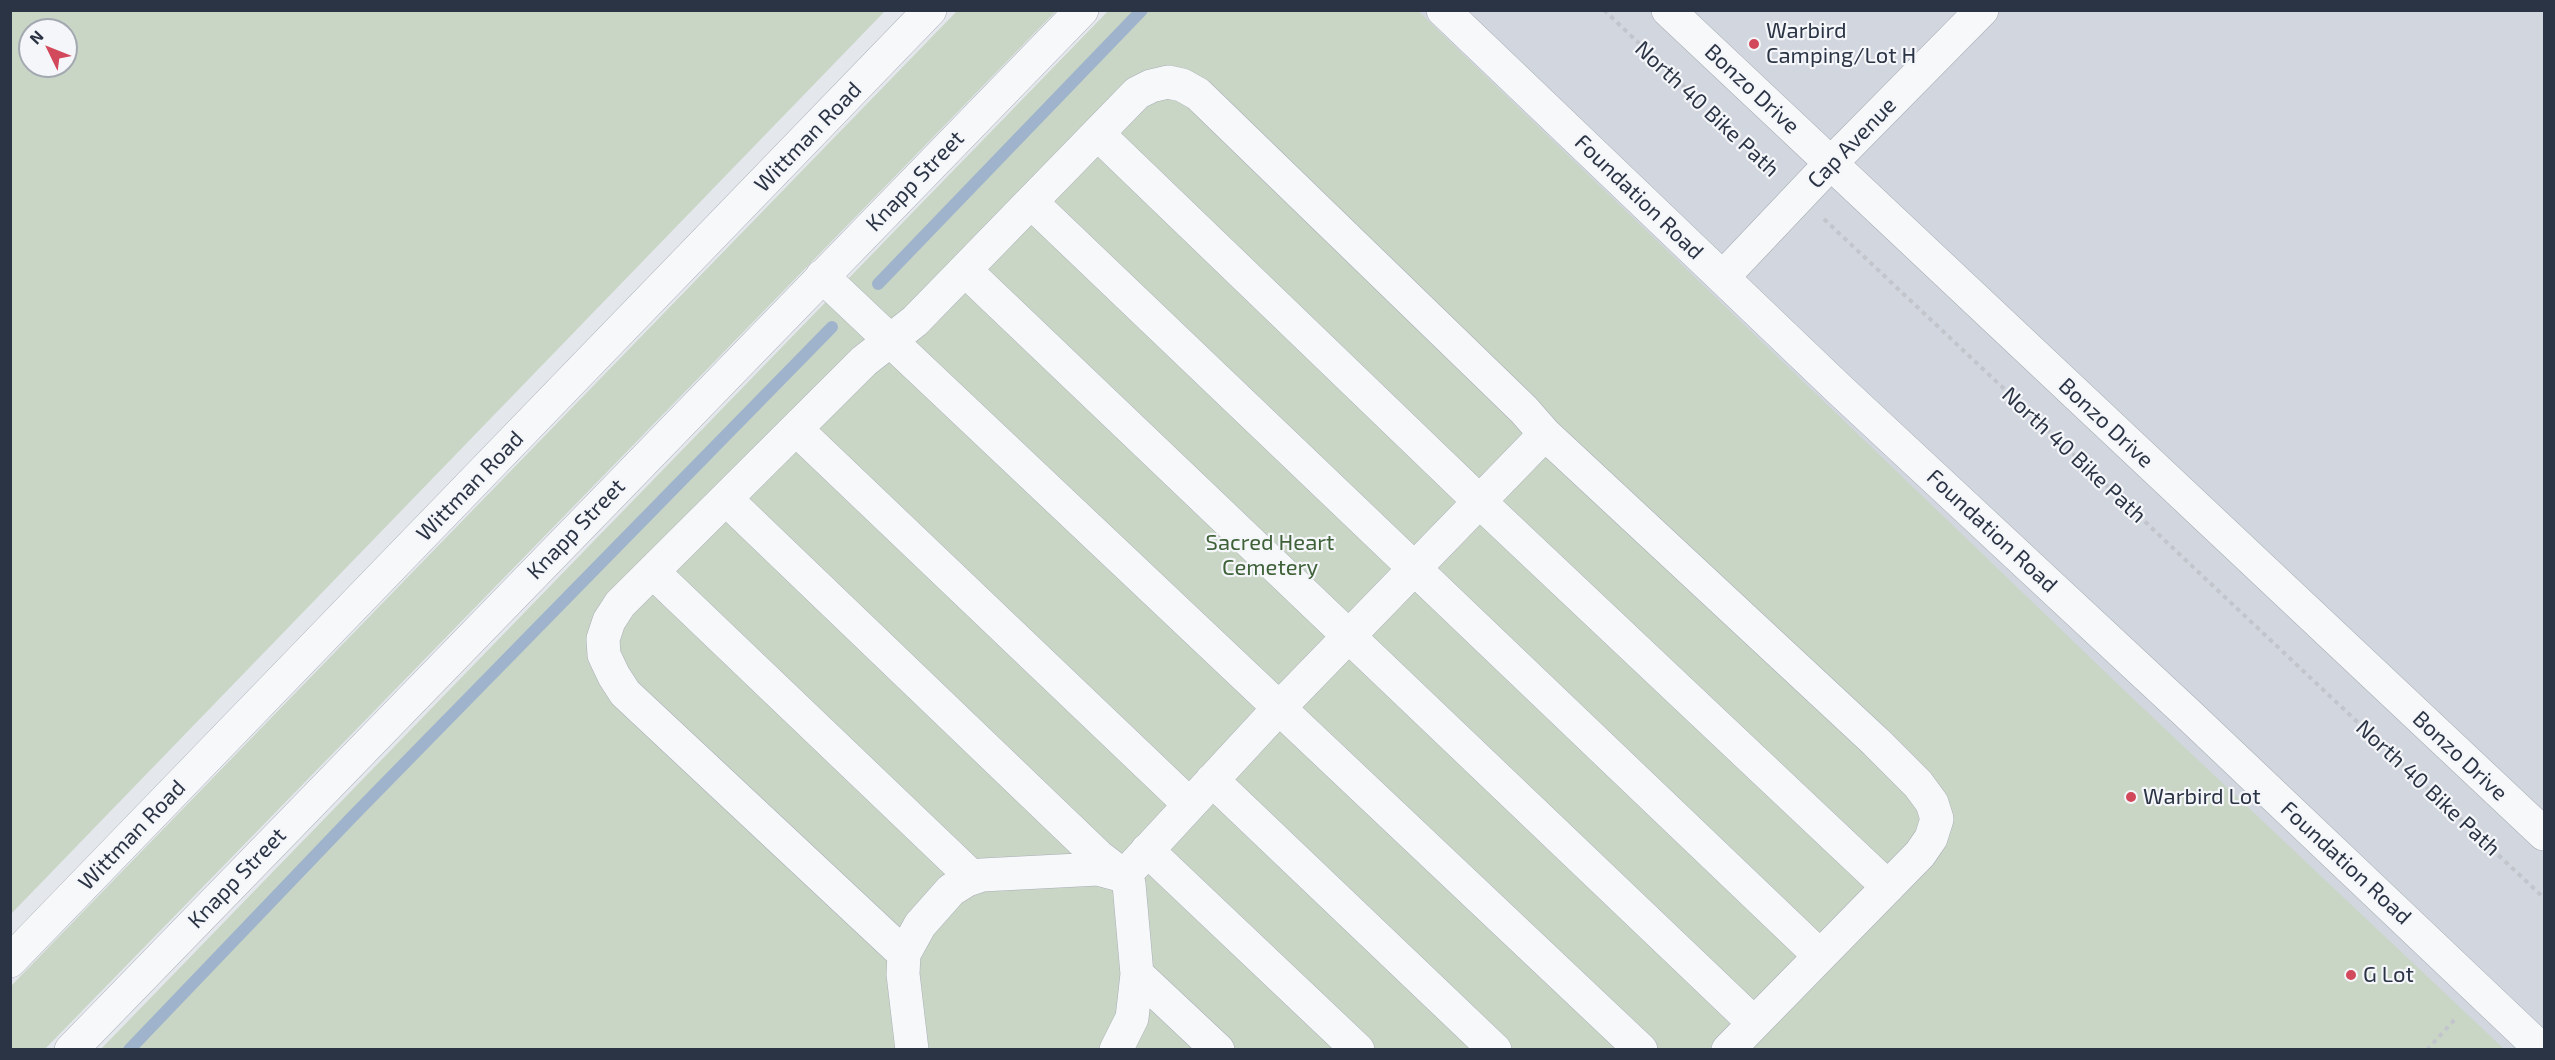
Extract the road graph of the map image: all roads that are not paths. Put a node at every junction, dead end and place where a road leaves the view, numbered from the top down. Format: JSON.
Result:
{"nodes":[{"id":1,"x":930,"y":10,"type":"edge"},
{"id":2,"x":1082,"y":10,"type":"edge"},
{"id":3,"x":1443,"y":10,"type":"edge"},
{"id":4,"x":1668,"y":10,"type":"edge"},
{"id":5,"x":1982,"y":10,"type":"edge"},
{"id":6,"x":1098,"y":134,"type":"junction"},
{"id":7,"x":1831,"y":163,"type":"junction"},
{"id":8,"x":1031,"y":202,"type":"junction"},
{"id":9,"x":964,"y":270,"type":"junction"},
{"id":10,"x":822,"y":276,"type":"junction"},
{"id":11,"x":1723,"y":277,"type":"junction"},
{"id":12,"x":890,"y":341,"type":"junction"},
{"id":13,"x":796,"y":429,"type":"junction"},
{"id":14,"x":1545,"y":434,"type":"junction"},
{"id":15,"x":726,"y":499,"type":"junction"},
{"id":16,"x":1480,"y":502,"type":"junction"},
{"id":17,"x":1414,"y":568,"type":"junction"},
{"id":18,"x":653,"y":572,"type":"junction"},
{"id":19,"x":1349,"y":636,"type":"junction"},
{"id":20,"x":1279,"y":708,"type":"junction"},
{"id":21,"x":1212,"y":780,"type":"junction"},
{"id":22,"x":1190,"y":804,"type":"junction"},
{"id":23,"x":2544,"y":834,"type":"edge"},
{"id":24,"x":1147,"y":850,"type":"junction"},
{"id":25,"x":1124,"y":876,"type":"junction"},
{"id":26,"x":973,"y":878,"type":"junction"},
{"id":27,"x":1888,"y":887,"type":"junction"},
{"id":28,"x":904,"y":954,"type":"junction"},
{"id":29,"x":1820,"y":956,"type":"junction"},
{"id":30,"x":10,"y":961,"type":"edge"},
{"id":31,"x":1137,"y":975,"type":"junction"},
{"id":32,"x":1754,"y":1023,"type":"junction"},
{"id":33,"x":71,"y":1050,"type":"edge"},
{"id":34,"x":912,"y":1050,"type":"edge"},
{"id":35,"x":1116,"y":1050,"type":"edge"},
{"id":36,"x":1218,"y":1050,"type":"edge"},
{"id":37,"x":1358,"y":1050,"type":"edge"},
{"id":38,"x":1495,"y":1050,"type":"edge"},
{"id":39,"x":1641,"y":1050,"type":"edge"},
{"id":40,"x":1728,"y":1050,"type":"edge"},
{"id":41,"x":2542,"y":1050,"type":"edge"}],
"edges":[{"from":1,"to":30,"type":"street","name":"Wittman Road"},
{"from":2,"to":10,"type":"street","name":"Knapp Street"},
{"from":3,"to":11,"type":"street","name":"Foundation Road"},
{"from":4,"to":7,"type":"street","name":"Bonzo Drive"},
{"from":5,"to":7,"type":"street","name":"Cap Avenue"},
{"from":6,"to":8,"type":"street"},
{"from":6,"to":14,"type":"street"},
{"from":6,"to":16,"type":"street"},
{"from":7,"to":11,"type":"street","name":"Cap Avenue"},
{"from":7,"to":23,"type":"street","name":"Bonzo Drive"},
{"from":8,"to":9,"type":"street"},
{"from":8,"to":17,"type":"street"},
{"from":9,"to":12,"type":"street"},
{"from":9,"to":19,"type":"street"},
{"from":10,"to":12,"type":"street"},
{"from":10,"to":33,"type":"street","name":"Knapp Street"},
{"from":11,"to":41,"type":"street","name":"Foundation Road"},
{"from":12,"to":13,"type":"street"},
{"from":12,"to":20,"type":"street"},
{"from":13,"to":15,"type":"street"},
{"from":13,"to":22,"type":"street"},
{"from":14,"to":16,"type":"street"},
{"from":14,"to":27,"type":"street"},
{"from":15,"to":18,"type":"street"},
{"from":15,"to":25,"type":"street"},
{"from":16,"to":17,"type":"street"},
{"from":16,"to":27,"type":"street"},
{"from":17,"to":19,"type":"street"},
{"from":17,"to":29,"type":"street"},
{"from":18,"to":26,"type":"street"},
{"from":18,"to":28,"type":"street"},
{"from":19,"to":20,"type":"street"},
{"from":19,"to":32,"type":"street"},
{"from":20,"to":21,"type":"street"},
{"from":20,"to":39,"type":"street"},
{"from":21,"to":22,"type":"street"},
{"from":21,"to":38,"type":"street"},
{"from":22,"to":24,"type":"street"},
{"from":24,"to":25,"type":"street"},
{"from":24,"to":37,"type":"street"},
{"from":25,"to":26,"type":"street"},
{"from":25,"to":31,"type":"street"},
{"from":26,"to":28,"type":"street"},
{"from":27,"to":29,"type":"street"},
{"from":28,"to":34,"type":"street"},
{"from":29,"to":32,"type":"street"},
{"from":31,"to":35,"type":"street"},
{"from":31,"to":36,"type":"street"},
{"from":32,"to":40,"type":"street"}]}
